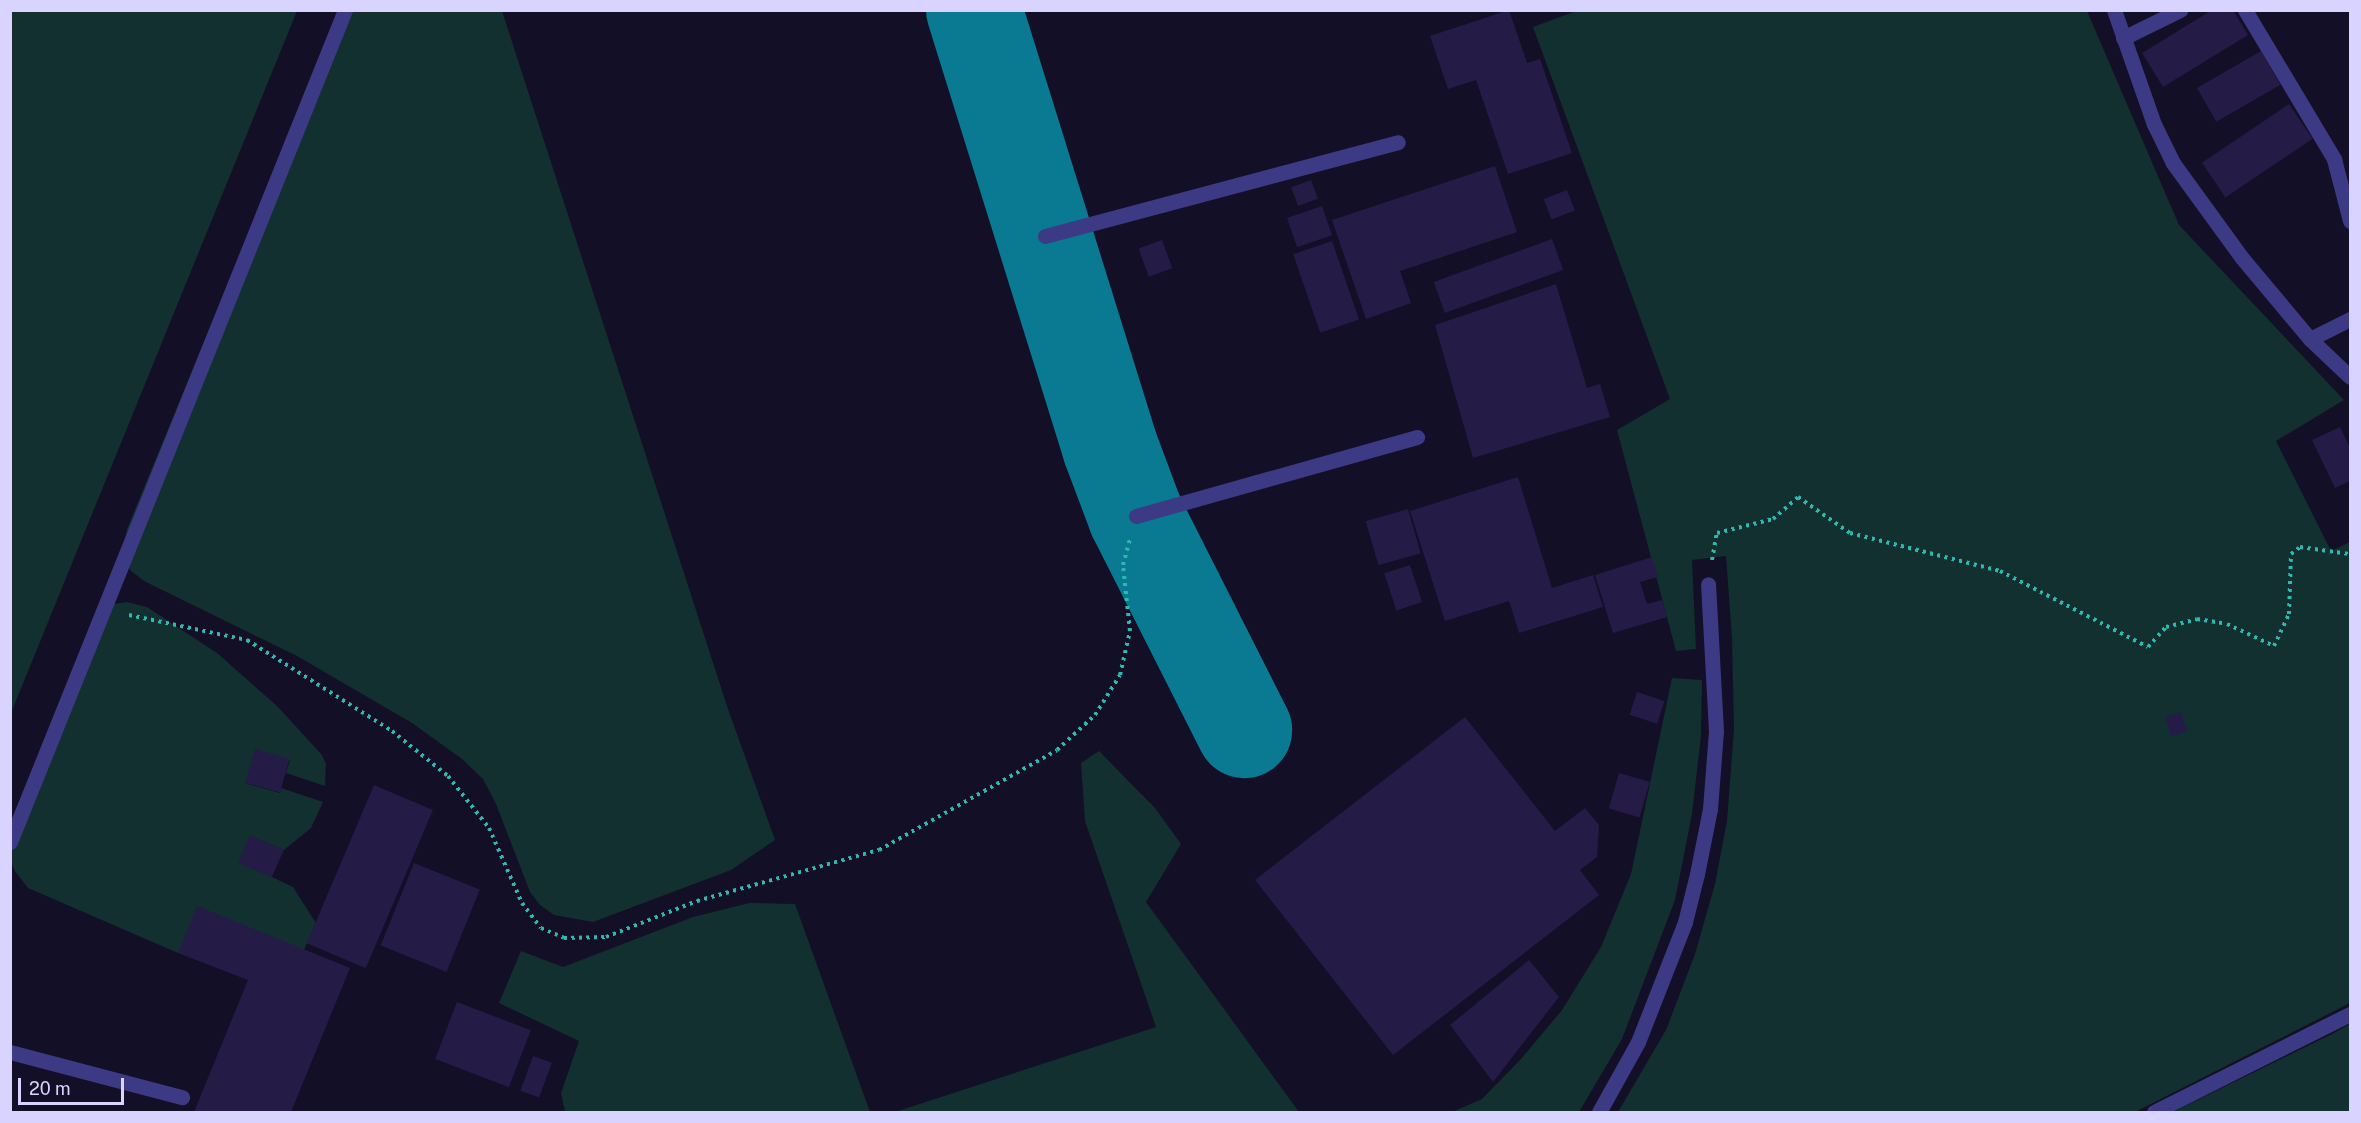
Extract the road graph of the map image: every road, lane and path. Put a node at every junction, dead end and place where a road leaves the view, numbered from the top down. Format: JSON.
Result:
{"nodes":[{"id":1,"x":345,"y":10,"type":"edge"},
{"id":2,"x":2114,"y":10,"type":"edge"},
{"id":3,"x":2180,"y":10,"type":"edge"},
{"id":4,"x":2245,"y":10,"type":"edge"},
{"id":5,"x":2123,"y":38,"type":"junction"},
{"id":6,"x":1398,"y":142,"type":"dead end"},
{"id":7,"x":2350,"y":221,"type":"edge"},
{"id":8,"x":1045,"y":236,"type":"dead end"},
{"id":9,"x":2350,"y":318,"type":"edge"},
{"id":10,"x":2310,"y":339,"type":"junction"},
{"id":11,"x":2350,"y":377,"type":"edge"},
{"id":12,"x":1417,"y":437,"type":"dead end"},
{"id":13,"x":1136,"y":516,"type":"joint"},
{"id":14,"x":2350,"y":554,"type":"edge"},
{"id":15,"x":1708,"y":584,"type":"joint"},
{"id":16,"x":105,"y":610,"type":"junction"},
{"id":17,"x":10,"y":842,"type":"edge"},
{"id":18,"x":2350,"y":1014,"type":"edge"},
{"id":19,"x":10,"y":1052,"type":"edge"},
{"id":20,"x":182,"y":1097,"type":"dead end"},
{"id":21,"x":1599,"y":1113,"type":"edge"},
{"id":22,"x":2154,"y":1113,"type":"edge"}],
"edges":[{"from":1,"to":16,"type":"lane"},
{"from":2,"to":5,"type":"lane"},
{"from":3,"to":5,"type":"lane"},
{"from":4,"to":7,"type":"lane"},
{"from":5,"to":10,"type":"lane"},
{"from":6,"to":8,"type":"lane"},
{"from":9,"to":10,"type":"lane"},
{"from":10,"to":11,"type":"lane"},
{"from":12,"to":13,"type":"lane"},
{"from":13,"to":16,"type":"path"},
{"from":14,"to":15,"type":"path"},
{"from":15,"to":21,"type":"lane"},
{"from":16,"to":17,"type":"lane"},
{"from":18,"to":22,"type":"lane"},
{"from":19,"to":20,"type":"lane"}]}
